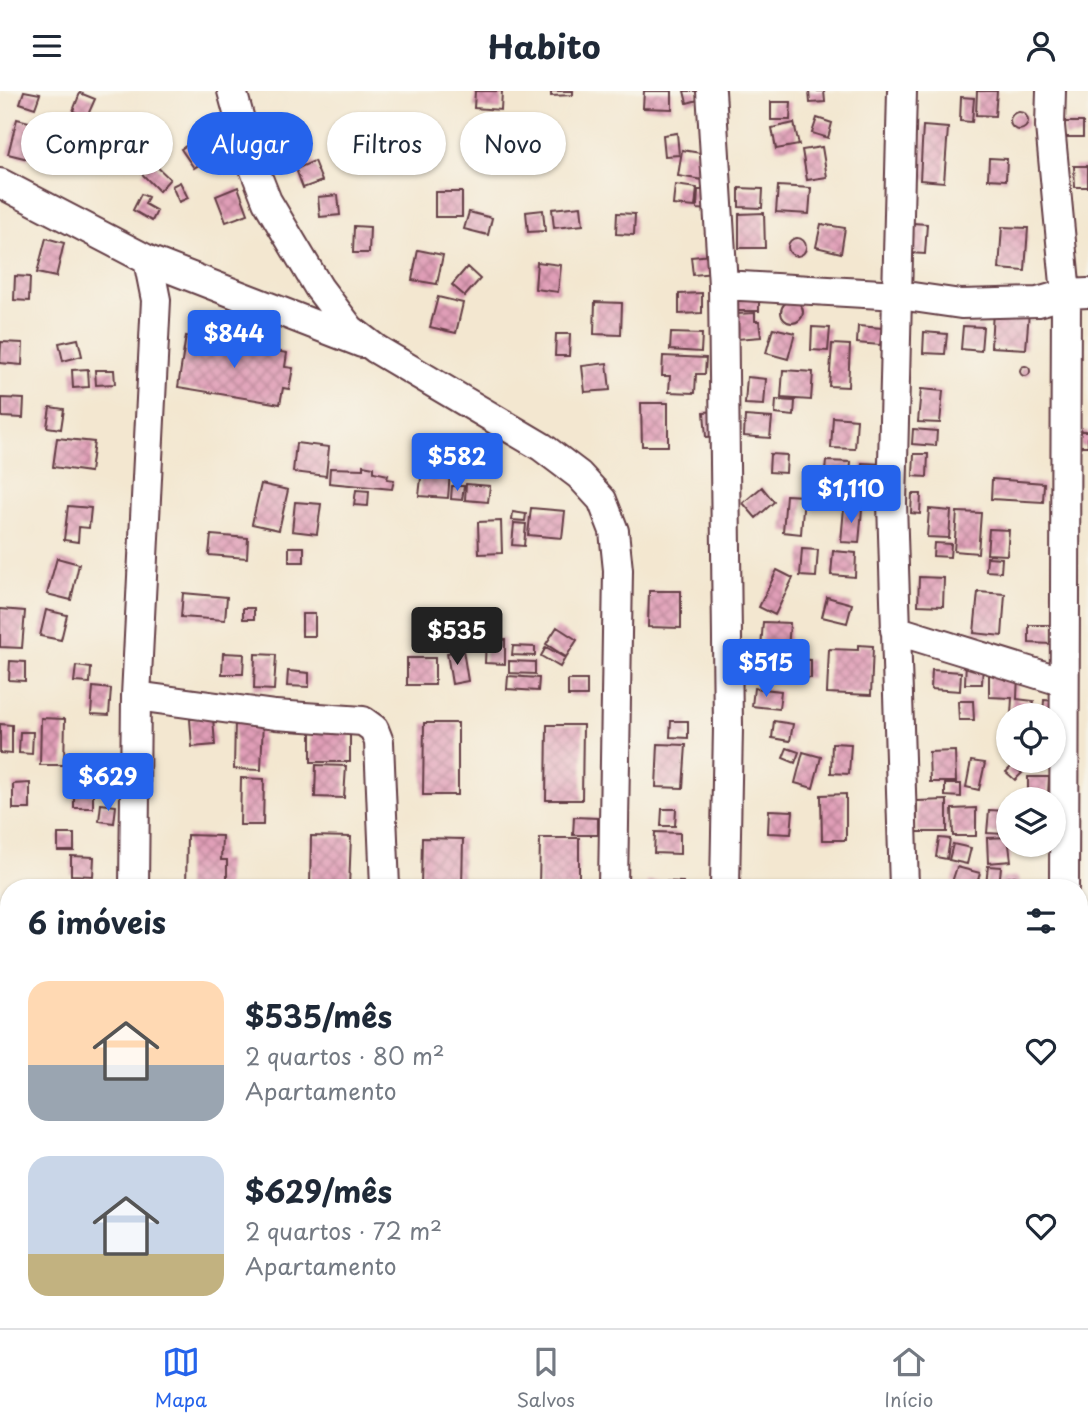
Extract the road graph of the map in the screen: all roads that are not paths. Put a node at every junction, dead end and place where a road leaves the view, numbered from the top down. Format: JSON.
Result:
{"nodes":[{"id":1,"x":232,"y":91,"type":"edge"},
{"id":2,"x":711,"y":91,"type":"edge"},
{"id":3,"x":902,"y":91,"type":"edge"},
{"id":4,"x":1051,"y":91,"type":"edge"},
{"id":5,"x":0,"y":183,"type":"edge"},
{"id":6,"x":148,"y":260,"type":"junction"},
{"id":7,"x":183,"y":273,"type":"junction"},
{"id":8,"x":723,"y":285,"type":"junction"},
{"id":9,"x":1077,"y":294,"type":"edge"},
{"id":10,"x":899,"y":295,"type":"junction"},
{"id":11,"x":156,"y":300,"type":"junction"},
{"id":12,"x":376,"y":349,"type":"junction"},
{"id":13,"x":895,"y":630,"type":"junction"},
{"id":14,"x":1065,"y":682,"type":"junction"},
{"id":15,"x":136,"y":696,"type":"junction"},
{"id":16,"x":1076,"y":852,"type":"edge"},
{"id":17,"x":134,"y":879,"type":"edge"},
{"id":18,"x":385,"y":879,"type":"edge"},
{"id":19,"x":613,"y":879,"type":"edge"},
{"id":20,"x":725,"y":879,"type":"edge"},
{"id":21,"x":904,"y":879,"type":"edge"},
{"id":22,"x":1067,"y":879,"type":"edge"}],
"edges":[{"from":1,"to":12,"type":"street"},
{"from":2,"to":8,"type":"street"},
{"from":3,"to":10,"type":"street"},
{"from":4,"to":9,"type":"street"},
{"from":5,"to":6,"type":"street"},
{"from":6,"to":7,"type":"street"},
{"from":6,"to":11,"type":"street"},
{"from":7,"to":11,"type":"street"},
{"from":7,"to":12,"type":"street"},
{"from":8,"to":10,"type":"street"},
{"from":8,"to":20,"type":"street"},
{"from":9,"to":10,"type":"street"},
{"from":9,"to":14,"type":"street"},
{"from":10,"to":13,"type":"street"},
{"from":11,"to":15,"type":"street"},
{"from":12,"to":19,"type":"street"},
{"from":13,"to":14,"type":"street"},
{"from":13,"to":21,"type":"street"},
{"from":14,"to":16,"type":"street"},
{"from":15,"to":17,"type":"street"},
{"from":15,"to":18,"type":"street"},
{"from":16,"to":22,"type":"street"}]}
